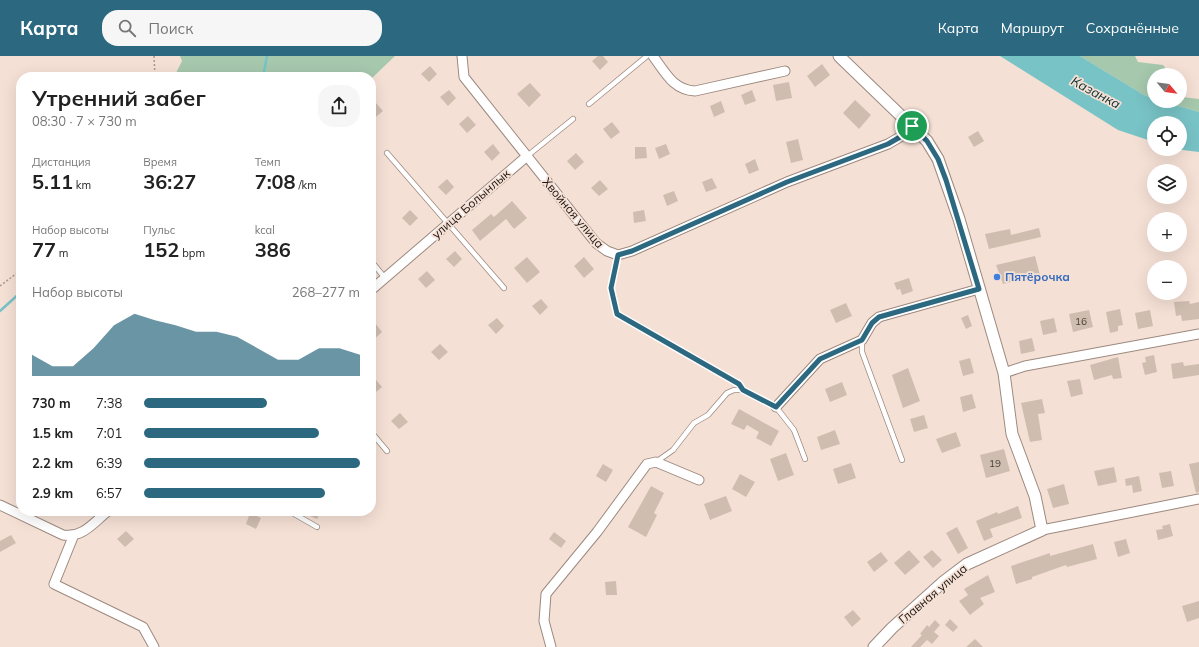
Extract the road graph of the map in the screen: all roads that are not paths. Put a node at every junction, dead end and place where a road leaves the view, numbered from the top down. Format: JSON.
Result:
{"nodes":[{"id":1,"x":462,"y":56,"type":"edge"},
{"id":2,"x":647,"y":56,"type":"edge"},
{"id":3,"x":653,"y":56,"type":"edge"},
{"id":4,"x":840,"y":56,"type":"edge"},
{"id":5,"x":785,"y":70,"type":"dead end"},
{"id":6,"x":589,"y":104,"type":"dead end"},
{"id":7,"x":573,"y":119,"type":"dead end"},
{"id":8,"x":912,"y":126,"type":"junction"},
{"id":9,"x":386,"y":153,"type":"dead end"},
{"id":10,"x":526,"y":157,"type":"junction"},
{"id":11,"x":448,"y":225,"type":"junction"},
{"id":12,"x":618,"y":255,"type":"junction"},
{"id":13,"x":376,"y":267,"type":"edge"},
{"id":14,"x":385,"y":278,"type":"junction"},
{"id":15,"x":376,"y":286,"type":"edge"},
{"id":16,"x":504,"y":288,"type":"dead end"},
{"id":17,"x":979,"y":289,"type":"junction"},
{"id":18,"x":1199,"y":334,"type":"edge"},
{"id":19,"x":862,"y":340,"type":"junction"},
{"id":20,"x":1004,"y":373,"type":"junction"},
{"id":21,"x":743,"y":390,"type":"junction"},
{"id":22,"x":776,"y":407,"type":"junction"},
{"id":23,"x":376,"y":438,"type":"edge"},
{"id":24,"x":386,"y":451,"type":"dead end"},
{"id":25,"x":805,"y":459,"type":"dead end"},
{"id":26,"x":902,"y":460,"type":"dead end"},
{"id":27,"x":656,"y":462,"type":"junction"},
{"id":28,"x":699,"y":480,"type":"dead end"},
{"id":29,"x":1199,"y":499,"type":"edge"},
{"id":30,"x":0,"y":505,"type":"edge"},
{"id":31,"x":16,"y":513,"type":"edge"},
{"id":32,"x":23,"y":516,"type":"edge"},
{"id":33,"x":102,"y":516,"type":"edge"},
{"id":34,"x":298,"y":516,"type":"edge"},
{"id":35,"x":317,"y":527,"type":"dead end"},
{"id":36,"x":1042,"y":530,"type":"junction"},
{"id":37,"x":73,"y":536,"type":"junction"},
{"id":38,"x":154,"y":647,"type":"edge"},
{"id":39,"x":551,"y":647,"type":"edge"},
{"id":40,"x":874,"y":647,"type":"edge"}],
"edges":[{"from":1,"to":10,"type":"street","name":"Хвойная улица"},
{"from":2,"to":6,"type":"lane"},
{"from":3,"to":5,"type":"street"},
{"from":4,"to":8,"type":"street"},
{"from":7,"to":10,"type":"lane","name":"улица Болынлык"},
{"from":8,"to":12,"type":"street","name":"Хвойная улица"},
{"from":8,"to":17,"type":"street"},
{"from":9,"to":11,"type":"lane"},
{"from":10,"to":11,"type":"street","name":"улица Болынлык"},
{"from":10,"to":12,"type":"street","name":"Хвойная улица"},
{"from":11,"to":14,"type":"street","name":"улица Болынлык"},
{"from":11,"to":16,"type":"lane"},
{"from":12,"to":21,"type":"lane"},
{"from":13,"to":14,"type":"lane"},
{"from":14,"to":15,"type":"street","name":"улица Болынлык"},
{"from":17,"to":19,"type":"street"},
{"from":17,"to":20,"type":"street"},
{"from":18,"to":20,"type":"street"},
{"from":19,"to":22,"type":"street"},
{"from":19,"to":26,"type":"lane"},
{"from":20,"to":36,"type":"street"},
{"from":21,"to":22,"type":"lane"},
{"from":21,"to":27,"type":"lane"},
{"from":22,"to":25,"type":"lane"},
{"from":23,"to":24,"type":"lane"},
{"from":27,"to":28,"type":"street"},
{"from":27,"to":39,"type":"street"},
{"from":29,"to":36,"type":"street"},
{"from":30,"to":31,"type":"street"},
{"from":32,"to":37,"type":"street"},
{"from":33,"to":37,"type":"street"},
{"from":34,"to":35,"type":"lane"},
{"from":36,"to":40,"type":"street","name":"Главная улица"},
{"from":37,"to":38,"type":"street"}]}
